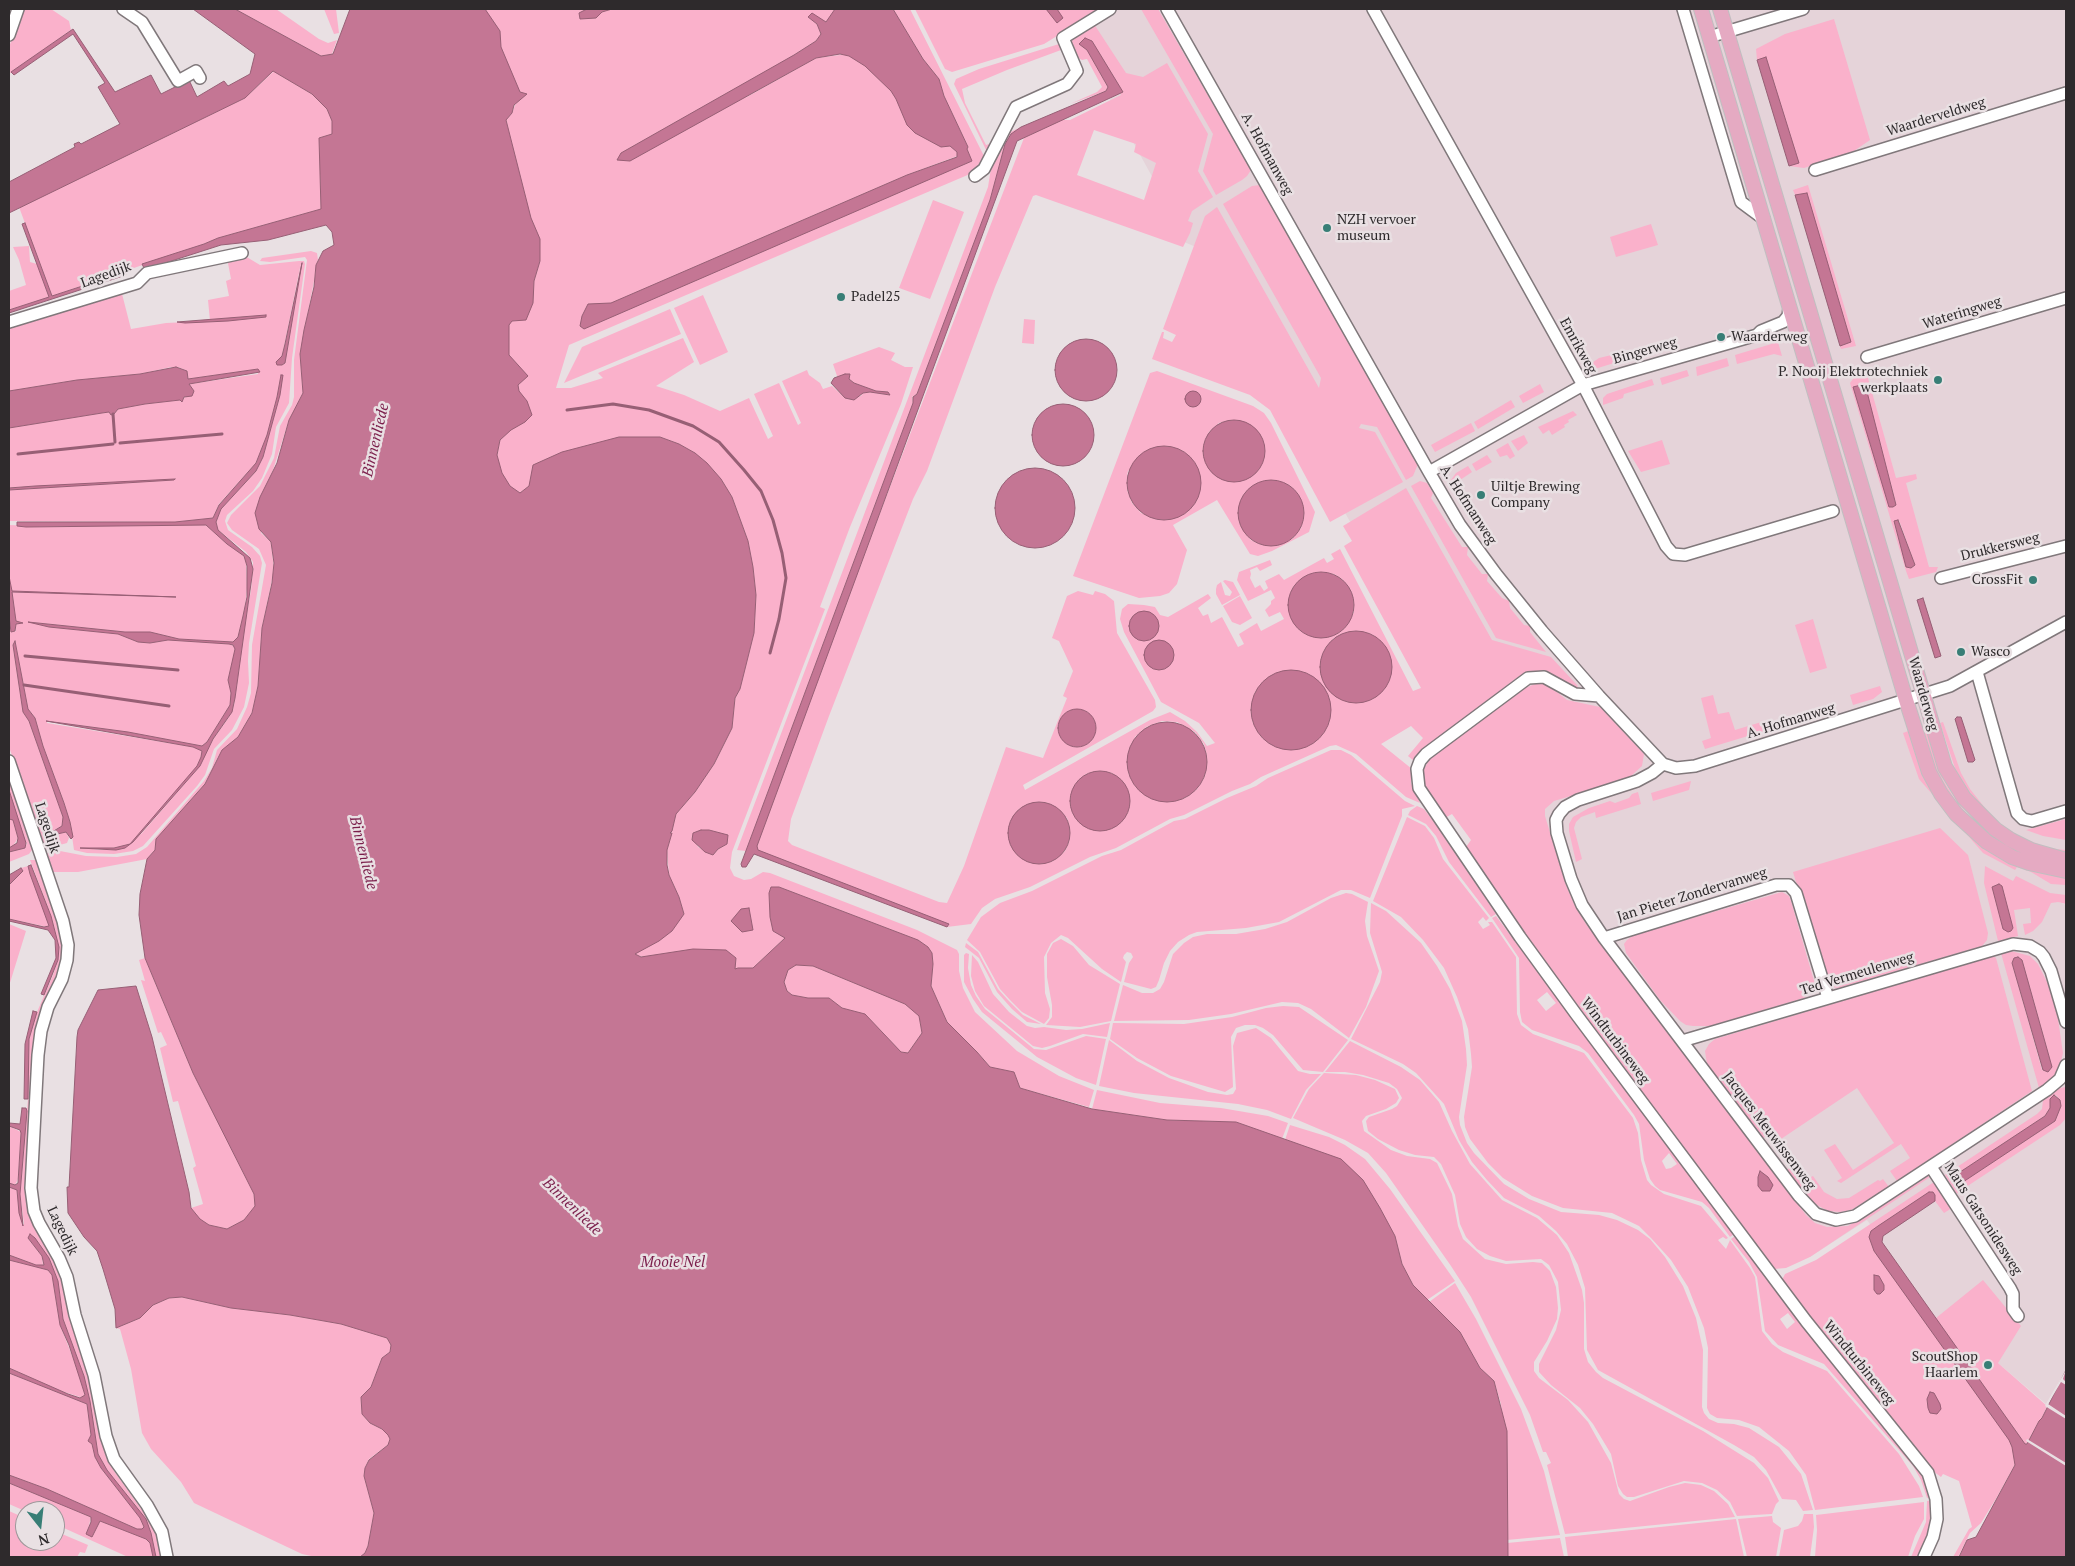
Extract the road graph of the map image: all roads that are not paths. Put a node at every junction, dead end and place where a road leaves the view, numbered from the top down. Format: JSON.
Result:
{"nodes":[{"id":1,"x":18,"y":9,"type":"edge"},
{"id":2,"x":124,"y":9,"type":"edge"},
{"id":3,"x":1110,"y":9,"type":"edge"},
{"id":4,"x":1167,"y":9,"type":"edge"},
{"id":5,"x":1373,"y":9,"type":"edge"},
{"id":6,"x":1683,"y":9,"type":"edge"},
{"id":7,"x":1701,"y":9,"type":"edge"},
{"id":8,"x":1720,"y":9,"type":"edge"},
{"id":9,"x":1803,"y":9,"type":"edge"},
{"id":10,"x":1726,"y":32,"type":"junction"},
{"id":11,"x":9,"y":35,"type":"edge"},
{"id":12,"x":1709,"y":37,"type":"junction"},
{"id":13,"x":200,"y":78,"type":"dead end"},
{"id":14,"x":2066,"y":93,"type":"edge"},
{"id":15,"x":1815,"y":170,"type":"dead end"},
{"id":16,"x":975,"y":176,"type":"dead end"},
{"id":17,"x":1764,"y":219,"type":"junction"},
{"id":18,"x":242,"y":254,"type":"dead end"},
{"id":19,"x":2066,"y":298,"type":"edge"},
{"id":20,"x":1789,"y":309,"type":"junction"},
{"id":21,"x":9,"y":322,"type":"edge"},
{"id":22,"x":1867,"y":357,"type":"dead end"},
{"id":23,"x":1583,"y":385,"type":"junction"},
{"id":24,"x":1428,"y":472,"type":"junction"},
{"id":25,"x":1833,"y":511,"type":"dead end"},
{"id":26,"x":2066,"y":546,"type":"edge"},
{"id":27,"x":1941,"y":578,"type":"dead end"},
{"id":28,"x":2066,"y":623,"type":"edge"},
{"id":29,"x":1977,"y":672,"type":"junction"},
{"id":30,"x":1924,"y":695,"type":"junction"},
{"id":31,"x":1599,"y":696,"type":"junction"},
{"id":32,"x":1906,"y":700,"type":"junction"},
{"id":33,"x":9,"y":761,"type":"edge"},
{"id":34,"x":1663,"y":764,"type":"junction"},
{"id":35,"x":2066,"y":811,"type":"edge"},
{"id":36,"x":2066,"y":860,"type":"edge"},
{"id":37,"x":2066,"y":871,"type":"edge"},
{"id":38,"x":1604,"y":938,"type":"junction"},
{"id":39,"x":1828,"y":998,"type":"junction"},
{"id":40,"x":2066,"y":1022,"type":"edge"},
{"id":41,"x":1682,"y":1041,"type":"junction"},
{"id":42,"x":2065,"y":1069,"type":"edge"},
{"id":43,"x":1931,"y":1167,"type":"junction"},
{"id":44,"x":2018,"y":1316,"type":"dead end"},
{"id":45,"x":167,"y":1557,"type":"edge"},
{"id":46,"x":1924,"y":1557,"type":"edge"}],
"edges":[{"from":1,"to":11,"type":"street"},
{"from":2,"to":13,"type":"street"},
{"from":3,"to":16,"type":"street"},
{"from":4,"to":24,"type":"street","name":"A. Hofmanweg"},
{"from":5,"to":23,"type":"street","name":"Emrikweg"},
{"from":6,"to":17,"type":"street"},
{"from":7,"to":12,"type":"main road","name":"Waarderweg"},
{"from":8,"to":10,"type":"main road","name":"Waarderweg"},
{"from":9,"to":10,"type":"street"},
{"from":10,"to":12,"type":"street"},
{"from":10,"to":30,"type":"main road","name":"Waarderweg"},
{"from":12,"to":17,"type":"main road","name":"Waarderweg"},
{"from":14,"to":15,"type":"street","name":"Waarderveldweg"},
{"from":17,"to":20,"type":"main road","name":"Waarderweg"},
{"from":18,"to":21,"type":"street","name":"Lagedijk"},
{"from":19,"to":22,"type":"street","name":"Wateringweg"},
{"from":20,"to":23,"type":"street","name":"Bingerweg"},
{"from":20,"to":32,"type":"main road","name":"Waarderweg"},
{"from":23,"to":24,"type":"street","name":"Bingerweg"},
{"from":23,"to":25,"type":"street","name":"Emrikweg"},
{"from":24,"to":31,"type":"street","name":"A. Hofmanweg"},
{"from":26,"to":27,"type":"street","name":"Drukkersweg"},
{"from":28,"to":29,"type":"street","name":"A. Hofmanweg"},
{"from":29,"to":30,"type":"street","name":"A. Hofmanweg"},
{"from":29,"to":35,"type":"street"},
{"from":30,"to":32,"type":"street","name":"A. Hofmanweg"},
{"from":30,"to":36,"type":"main road","name":"Waarderweg"},
{"from":31,"to":34,"type":"street","name":"A. Hofmanweg"},
{"from":31,"to":46,"type":"street","name":"Windturbineweg"},
{"from":32,"to":34,"type":"street","name":"A. Hofmanweg"},
{"from":32,"to":37,"type":"main road","name":"Waarderweg"},
{"from":33,"to":45,"type":"street","name":"Lagedijk"},
{"from":34,"to":38,"type":"street","name":"Jacques Meuwissenweg"},
{"from":38,"to":39,"type":"street","name":"Jan Pieter Zondervanweg"},
{"from":38,"to":41,"type":"street","name":"Jacques Meuwissenweg"},
{"from":39,"to":40,"type":"street","name":"Ted Vermeulenweg"},
{"from":39,"to":41,"type":"street","name":"Ted Vermeulenweg"},
{"from":41,"to":43,"type":"street","name":"Jacques Meuwissenweg"},
{"from":42,"to":43,"type":"street","name":"Jacques Meuwissenweg"},
{"from":43,"to":44,"type":"street","name":"Maus Gatsonidesweg"}]}
